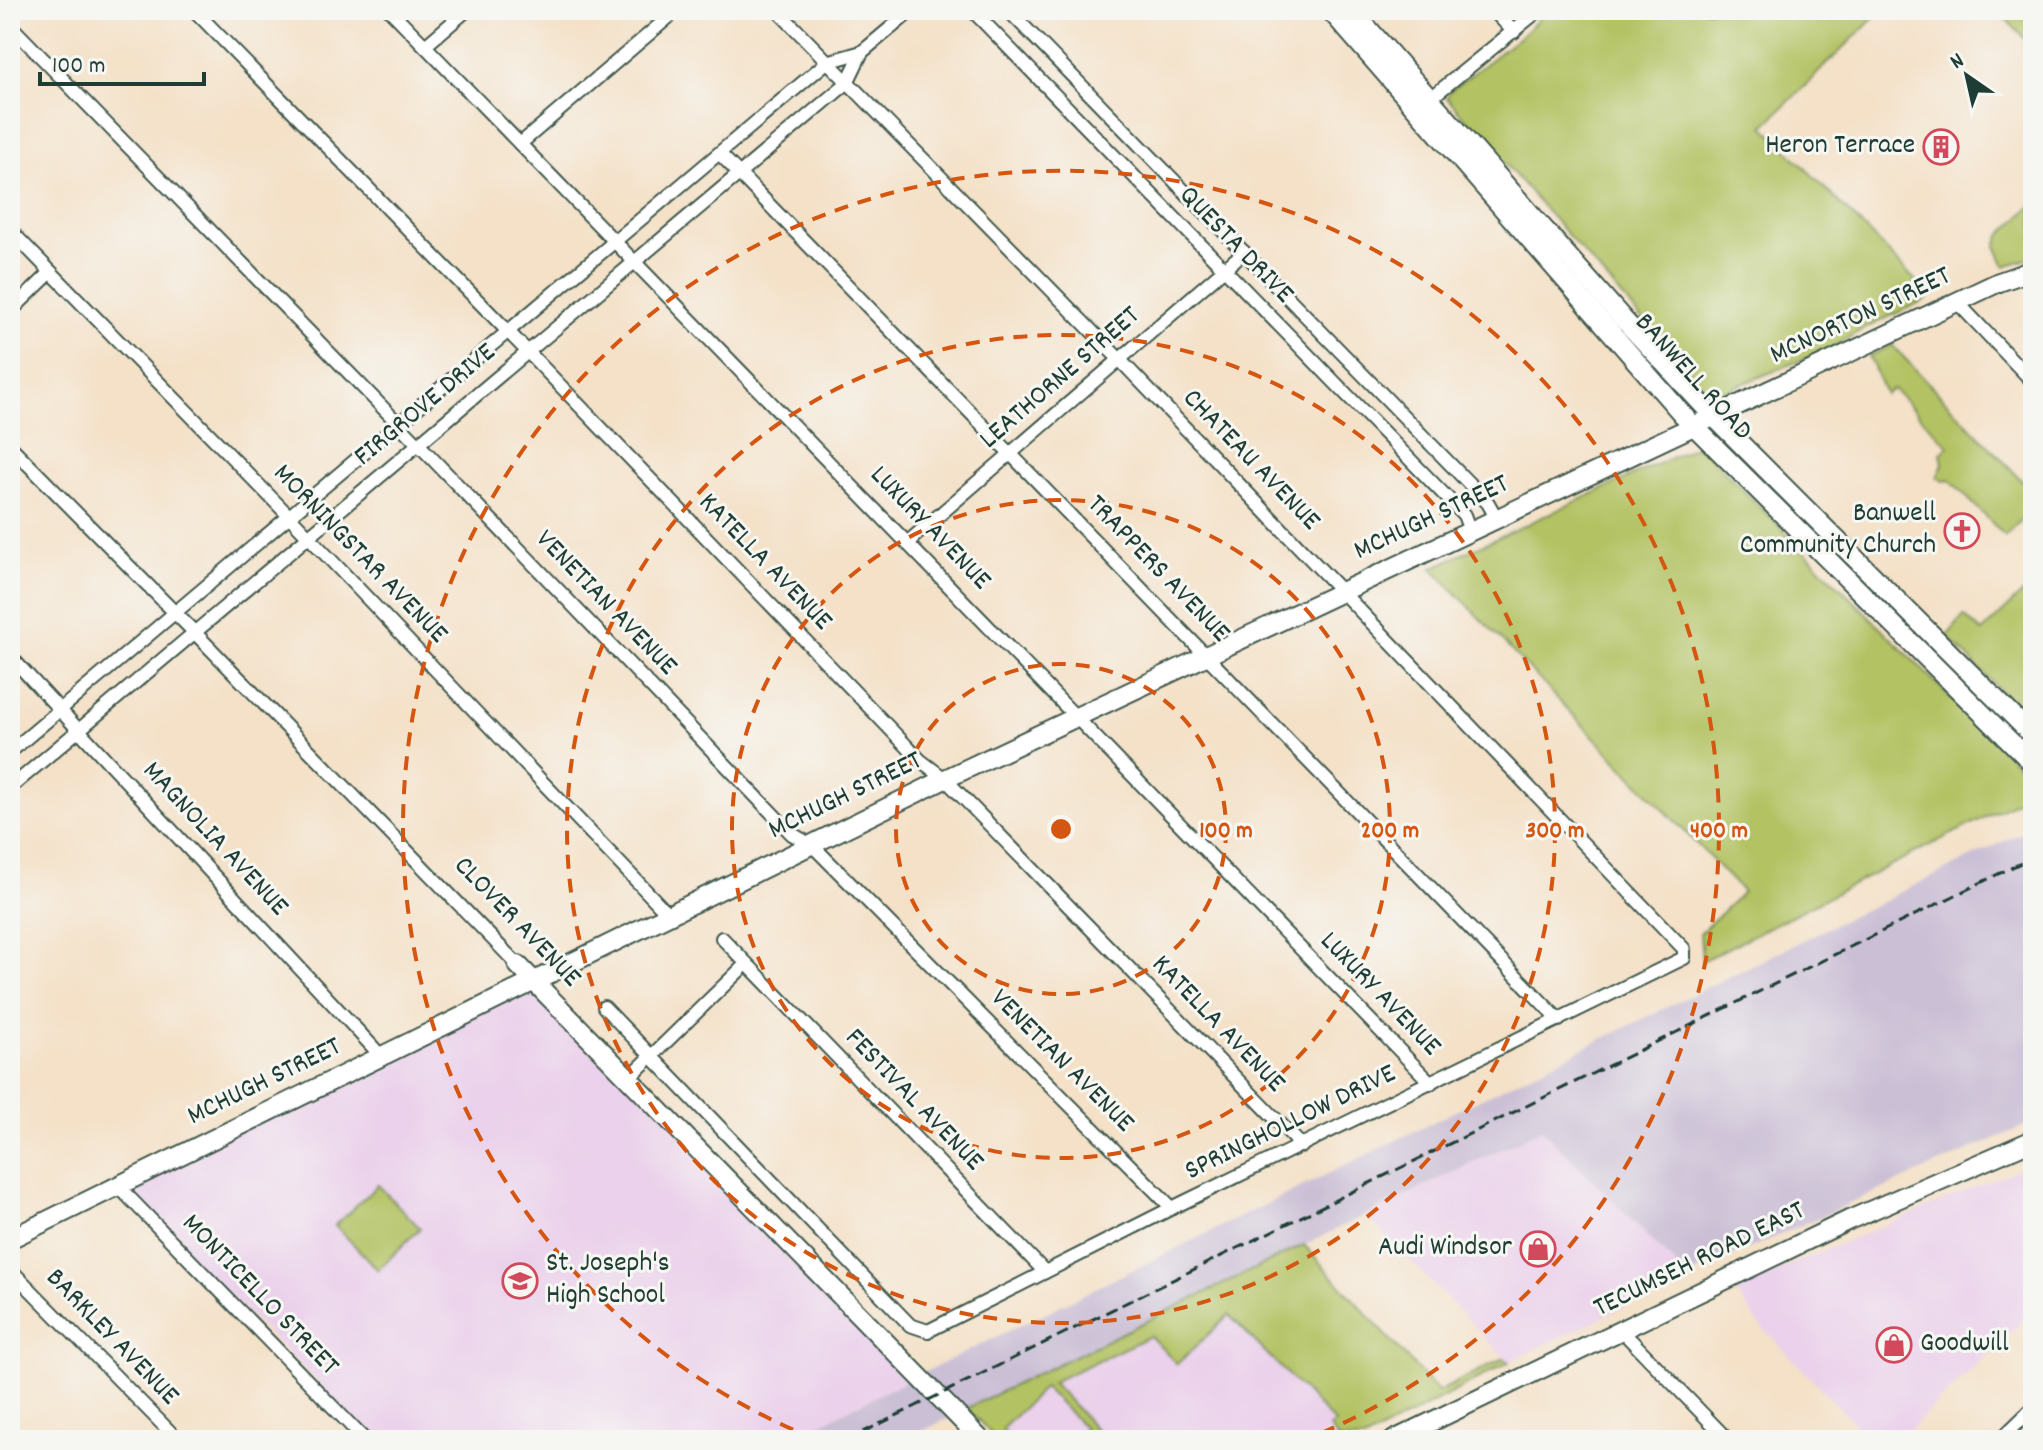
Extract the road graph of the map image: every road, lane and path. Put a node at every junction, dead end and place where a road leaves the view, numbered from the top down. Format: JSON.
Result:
{"nodes":[{"id":1,"x":194,"y":10,"type":"edge"},
{"id":2,"x":390,"y":10,"type":"edge"},
{"id":3,"x":467,"y":10,"type":"edge"},
{"id":4,"x":677,"y":10,"type":"edge"},
{"id":5,"x":777,"y":10,"type":"edge"},
{"id":6,"x":912,"y":10,"type":"edge"},
{"id":7,"x":972,"y":10,"type":"edge"},
{"id":8,"x":1008,"y":10,"type":"edge"},
{"id":9,"x":1330,"y":10,"type":"edge"},
{"id":10,"x":1352,"y":10,"type":"edge"},
{"id":11,"x":1493,"y":10,"type":"edge"},
{"id":12,"x":1539,"y":10,"type":"edge"},
{"id":13,"x":10,"y":25,"type":"edge"},
{"id":14,"x":1514,"y":32,"type":"junction"},
{"id":15,"x":425,"y":46,"type":"junction"},
{"id":16,"x":862,"y":52,"type":"junction"},
{"id":17,"x":827,"y":62,"type":"junction"},
{"id":18,"x":847,"y":83,"type":"junction"},
{"id":19,"x":1424,"y":103,"type":"junction"},
{"id":20,"x":1105,"y":110,"type":"junction"},
{"id":21,"x":1085,"y":128,"type":"junction"},
{"id":22,"x":520,"y":144,"type":"junction"},
{"id":23,"x":720,"y":154,"type":"junction"},
{"id":24,"x":740,"y":174,"type":"junction"},
{"id":25,"x":10,"y":230,"type":"edge"},
{"id":26,"x":616,"y":243,"type":"junction"},
{"id":27,"x":1244,"y":252,"type":"junction"},
{"id":28,"x":634,"y":261,"type":"junction"},
{"id":29,"x":1224,"y":270,"type":"junction"},
{"id":30,"x":2033,"y":270,"type":"edge"},
{"id":31,"x":51,"y":272,"type":"junction"},
{"id":32,"x":1957,"y":302,"type":"junction"},
{"id":33,"x":10,"y":312,"type":"edge"},
{"id":34,"x":509,"y":332,"type":"junction"},
{"id":35,"x":528,"y":352,"type":"junction"},
{"id":36,"x":1120,"y":360,"type":"junction"},
{"id":37,"x":1369,"y":381,"type":"junction"},
{"id":38,"x":2033,"y":382,"type":"edge"},
{"id":39,"x":1350,"y":398,"type":"junction"},
{"id":40,"x":1713,"y":416,"type":"junction"},
{"id":41,"x":398,"y":423,"type":"junction"},
{"id":42,"x":1694,"y":426,"type":"junction"},
{"id":43,"x":418,"y":443,"type":"junction"},
{"id":44,"x":10,"y":446,"type":"edge"},
{"id":45,"x":1011,"y":454,"type":"junction"},
{"id":46,"x":289,"y":516,"type":"junction"},
{"id":47,"x":1497,"y":519,"type":"junction"},
{"id":48,"x":1470,"y":531,"type":"junction"},
{"id":49,"x":308,"y":537,"type":"junction"},
{"id":50,"x":908,"y":542,"type":"junction"},
{"id":51,"x":1342,"y":592,"type":"junction"},
{"id":52,"x":176,"y":614,"type":"junction"},
{"id":53,"x":195,"y":632,"type":"junction"},
{"id":54,"x":10,"y":656,"type":"edge"},
{"id":55,"x":1206,"y":656,"type":"junction"},
{"id":56,"x":61,"y":708,"type":"junction"},
{"id":57,"x":1077,"y":717,"type":"junction"},
{"id":58,"x":79,"y":730,"type":"junction"},
{"id":59,"x":2033,"y":736,"type":"edge"},
{"id":60,"x":10,"y":752,"type":"edge"},
{"id":61,"x":2033,"y":764,"type":"edge"},
{"id":62,"x":945,"y":779,"type":"junction"},
{"id":63,"x":10,"y":788,"type":"edge"},
{"id":64,"x":813,"y":846,"type":"junction"},
{"id":65,"x":669,"y":915,"type":"junction"},
{"id":66,"x":722,"y":938,"type":"dead end"},
{"id":67,"x":1684,"y":949,"type":"joint"},
{"id":68,"x":746,"y":964,"type":"junction"},
{"id":69,"x":518,"y":965,"type":"joint"},
{"id":70,"x":534,"y":983,"type":"junction"},
{"id":71,"x":604,"y":1007,"type":"dead end"},
{"id":72,"x":1559,"y":1020,"type":"junction"},
{"id":73,"x":651,"y":1055,"type":"junction"},
{"id":74,"x":382,"y":1057,"type":"junction"},
{"id":75,"x":628,"y":1079,"type":"junction"},
{"id":76,"x":1431,"y":1083,"type":"junction"},
{"id":77,"x":2033,"y":1140,"type":"edge"},
{"id":78,"x":1302,"y":1146,"type":"junction"},
{"id":79,"x":118,"y":1186,"type":"junction"},
{"id":80,"x":1172,"y":1208,"type":"junction"},
{"id":81,"x":10,"y":1239,"type":"edge"},
{"id":82,"x":10,"y":1269,"type":"edge"},
{"id":83,"x":1045,"y":1272,"type":"junction"},
{"id":84,"x":910,"y":1325,"type":"joint"},
{"id":85,"x":1621,"y":1330,"type":"junction"},
{"id":86,"x":2033,"y":1408,"type":"edge"},
{"id":87,"x":178,"y":1440,"type":"edge"},
{"id":88,"x":365,"y":1440,"type":"edge"},
{"id":89,"x":981,"y":1440,"type":"edge"},
{"id":90,"x":1394,"y":1440,"type":"edge"},
{"id":91,"x":1728,"y":1440,"type":"edge"},
{"id":92,"x":2000,"y":1440,"type":"edge"}],
"edges":[{"from":1,"to":34,"type":"street","name":"KATELLA AVENUE"},
{"from":2,"to":15,"type":"street","name":"LUXURY AVENUE"},
{"from":3,"to":15,"type":"street"},
{"from":4,"to":22,"type":"street"},
{"from":5,"to":17,"type":"street","name":"CHATEAU AVENUE"},
{"from":6,"to":16,"type":"street","name":"FIRGROVE DRIVE"},
{"from":7,"to":21,"type":"street","name":"QUESTA DRIVE"},
{"from":8,"to":20,"type":"street","name":"QUESTA DRIVE"},
{"from":9,"to":19,"type":"main road","name":"BANWELL ROAD"},
{"from":10,"to":19,"type":"main road","name":"BANWELL ROAD"},
{"from":11,"to":14,"type":"street"},
{"from":12,"to":14,"type":"street"},
{"from":13,"to":41,"type":"street","name":"VENETIAN AVENUE"},
{"from":14,"to":19,"type":"street"},
{"from":15,"to":22,"type":"street","name":"LUXURY AVENUE"},
{"from":16,"to":17,"type":"street","name":"FIRGROVE DRIVE"},
{"from":16,"to":18,"type":"street","name":"FIRGROVE DRIVE"},
{"from":17,"to":18,"type":"street","name":"CHATEAU AVENUE"},
{"from":17,"to":23,"type":"street","name":"FIRGROVE DRIVE"},
{"from":18,"to":24,"type":"street","name":"FIRGROVE DRIVE"},
{"from":18,"to":36,"type":"street","name":"CHATEAU AVENUE"},
{"from":19,"to":40,"type":"main road","name":"BANWELL ROAD"},
{"from":19,"to":42,"type":"main road","name":"BANWELL ROAD"},
{"from":20,"to":21,"type":"street"},
{"from":20,"to":27,"type":"street","name":"QUESTA DRIVE"},
{"from":21,"to":29,"type":"street","name":"QUESTA DRIVE"},
{"from":22,"to":26,"type":"street","name":"LUXURY AVENUE"},
{"from":23,"to":24,"type":"street","name":"TRAPPERS AVENUE"},
{"from":23,"to":26,"type":"street","name":"FIRGROVE DRIVE"},
{"from":24,"to":28,"type":"street","name":"FIRGROVE DRIVE"},
{"from":24,"to":45,"type":"street","name":"TRAPPERS AVENUE"},
{"from":25,"to":31,"type":"street","name":"MORNINGSTAR AVENUE"},
{"from":26,"to":28,"type":"street","name":"LUXURY AVENUE"},
{"from":26,"to":34,"type":"street","name":"FIRGROVE DRIVE"},
{"from":27,"to":29,"type":"street","name":"LEATHORNE STREET"},
{"from":27,"to":37,"type":"street","name":"QUESTA DRIVE"},
{"from":28,"to":35,"type":"street","name":"FIRGROVE DRIVE"},
{"from":28,"to":50,"type":"street","name":"LUXURY AVENUE"},
{"from":29,"to":36,"type":"street","name":"LEATHORNE STREET"},
{"from":29,"to":39,"type":"street","name":"QUESTA DRIVE"},
{"from":30,"to":32,"type":"main road","name":"MCNORTON STREET"},
{"from":31,"to":33,"type":"street"},
{"from":31,"to":46,"type":"street","name":"MORNINGSTAR AVENUE"},
{"from":32,"to":38,"type":"street"},
{"from":32,"to":40,"type":"main road","name":"MCNORTON STREET"},
{"from":34,"to":35,"type":"street","name":"KATELLA AVENUE"},
{"from":34,"to":41,"type":"street","name":"FIRGROVE DRIVE"},
{"from":35,"to":43,"type":"street","name":"FIRGROVE DRIVE"},
{"from":35,"to":62,"type":"street","name":"KATELLA AVENUE"},
{"from":36,"to":45,"type":"street","name":"LEATHORNE STREET"},
{"from":36,"to":51,"type":"street","name":"CHATEAU AVENUE"},
{"from":37,"to":39,"type":"street"},
{"from":37,"to":47,"type":"street","name":"QUESTA DRIVE"},
{"from":39,"to":48,"type":"street","name":"QUESTA DRIVE"},
{"from":40,"to":42,"type":"main road","name":"MCHUGH STREET"},
{"from":40,"to":59,"type":"main road","name":"BANWELL ROAD"},
{"from":41,"to":43,"type":"street","name":"VENETIAN AVENUE"},
{"from":41,"to":46,"type":"street","name":"FIRGROVE DRIVE"},
{"from":42,"to":47,"type":"main road","name":"MCHUGH STREET"},
{"from":42,"to":61,"type":"main road","name":"BANWELL ROAD"},
{"from":43,"to":49,"type":"street","name":"FIRGROVE DRIVE"},
{"from":43,"to":64,"type":"street","name":"VENETIAN AVENUE"},
{"from":44,"to":52,"type":"street","name":"CLOVER AVENUE"},
{"from":45,"to":50,"type":"street","name":"LEATHORNE STREET"},
{"from":45,"to":55,"type":"street","name":"TRAPPERS AVENUE"},
{"from":46,"to":49,"type":"street","name":"MORNINGSTAR AVENUE"},
{"from":46,"to":52,"type":"street","name":"FIRGROVE DRIVE"},
{"from":47,"to":48,"type":"main road","name":"MCHUGH STREET"},
{"from":48,"to":51,"type":"main road","name":"MCHUGH STREET"},
{"from":49,"to":53,"type":"street","name":"FIRGROVE DRIVE"},
{"from":49,"to":65,"type":"street","name":"MORNINGSTAR AVENUE"},
{"from":50,"to":57,"type":"street","name":"LUXURY AVENUE"},
{"from":51,"to":55,"type":"main road","name":"MCHUGH STREET"},
{"from":51,"to":67,"type":"street","name":"CHATEAU AVENUE"},
{"from":52,"to":53,"type":"street","name":"CLOVER AVENUE"},
{"from":52,"to":56,"type":"street","name":"FIRGROVE DRIVE"},
{"from":53,"to":58,"type":"street","name":"FIRGROVE DRIVE"},
{"from":53,"to":69,"type":"street","name":"CLOVER AVENUE"},
{"from":54,"to":56,"type":"street","name":"MAGNOLIA AVENUE"},
{"from":55,"to":57,"type":"main road","name":"MCHUGH STREET"},
{"from":55,"to":72,"type":"street","name":"TRAPPERS AVENUE"},
{"from":56,"to":58,"type":"street","name":"MAGNOLIA AVENUE"},
{"from":56,"to":60,"type":"street","name":"FIRGROVE DRIVE"},
{"from":57,"to":62,"type":"main road","name":"MCHUGH STREET"},
{"from":57,"to":76,"type":"street","name":"LUXURY AVENUE"},
{"from":58,"to":63,"type":"street","name":"FIRGROVE DRIVE"},
{"from":58,"to":74,"type":"street","name":"MAGNOLIA AVENUE"},
{"from":62,"to":64,"type":"main road","name":"MCHUGH STREET"},
{"from":62,"to":78,"type":"street","name":"KATELLA AVENUE"},
{"from":64,"to":65,"type":"main road","name":"MCHUGH STREET"},
{"from":64,"to":80,"type":"street","name":"VENETIAN AVENUE"},
{"from":65,"to":70,"type":"main road","name":"MCHUGH STREET"},
{"from":66,"to":68,"type":"street","name":"FESTIVAL AVENUE"},
{"from":67,"to":72,"type":"street","name":"SPRINGHOLLOW DRIVE"},
{"from":68,"to":73,"type":"street"},
{"from":68,"to":83,"type":"street","name":"FESTIVAL AVENUE"},
{"from":69,"to":70,"type":"main road","name":"CLOVER AVENUE"},
{"from":70,"to":74,"type":"main road","name":"MCHUGH STREET"},
{"from":70,"to":75,"type":"main road","name":"CLOVER AVENUE"},
{"from":71,"to":73,"type":"street","name":"CLOVER AVENUE"},
{"from":72,"to":76,"type":"street","name":"SPRINGHOLLOW DRIVE"},
{"from":73,"to":75,"type":"street"},
{"from":73,"to":84,"type":"street","name":"CLOVER AVENUE"},
{"from":74,"to":79,"type":"main road","name":"MCHUGH STREET"},
{"from":75,"to":89,"type":"main road","name":"CLOVER AVENUE"},
{"from":76,"to":78,"type":"street","name":"SPRINGHOLLOW DRIVE"},
{"from":77,"to":85,"type":"main road","name":"TECUMSEH ROAD EAST"},
{"from":78,"to":80,"type":"street","name":"SPRINGHOLLOW DRIVE"},
{"from":79,"to":81,"type":"main road","name":"MCHUGH STREET"},
{"from":79,"to":88,"type":"street","name":"MONTICELLO STREET"},
{"from":80,"to":83,"type":"street","name":"SPRINGHOLLOW DRIVE"},
{"from":82,"to":87,"type":"street","name":"BARKLEY AVENUE"},
{"from":83,"to":84,"type":"street","name":"SPRINGHOLLOW DRIVE"},
{"from":85,"to":90,"type":"main road","name":"TECUMSEH ROAD EAST"},
{"from":85,"to":91,"type":"street"},
{"from":86,"to":92,"type":"street"}]}
